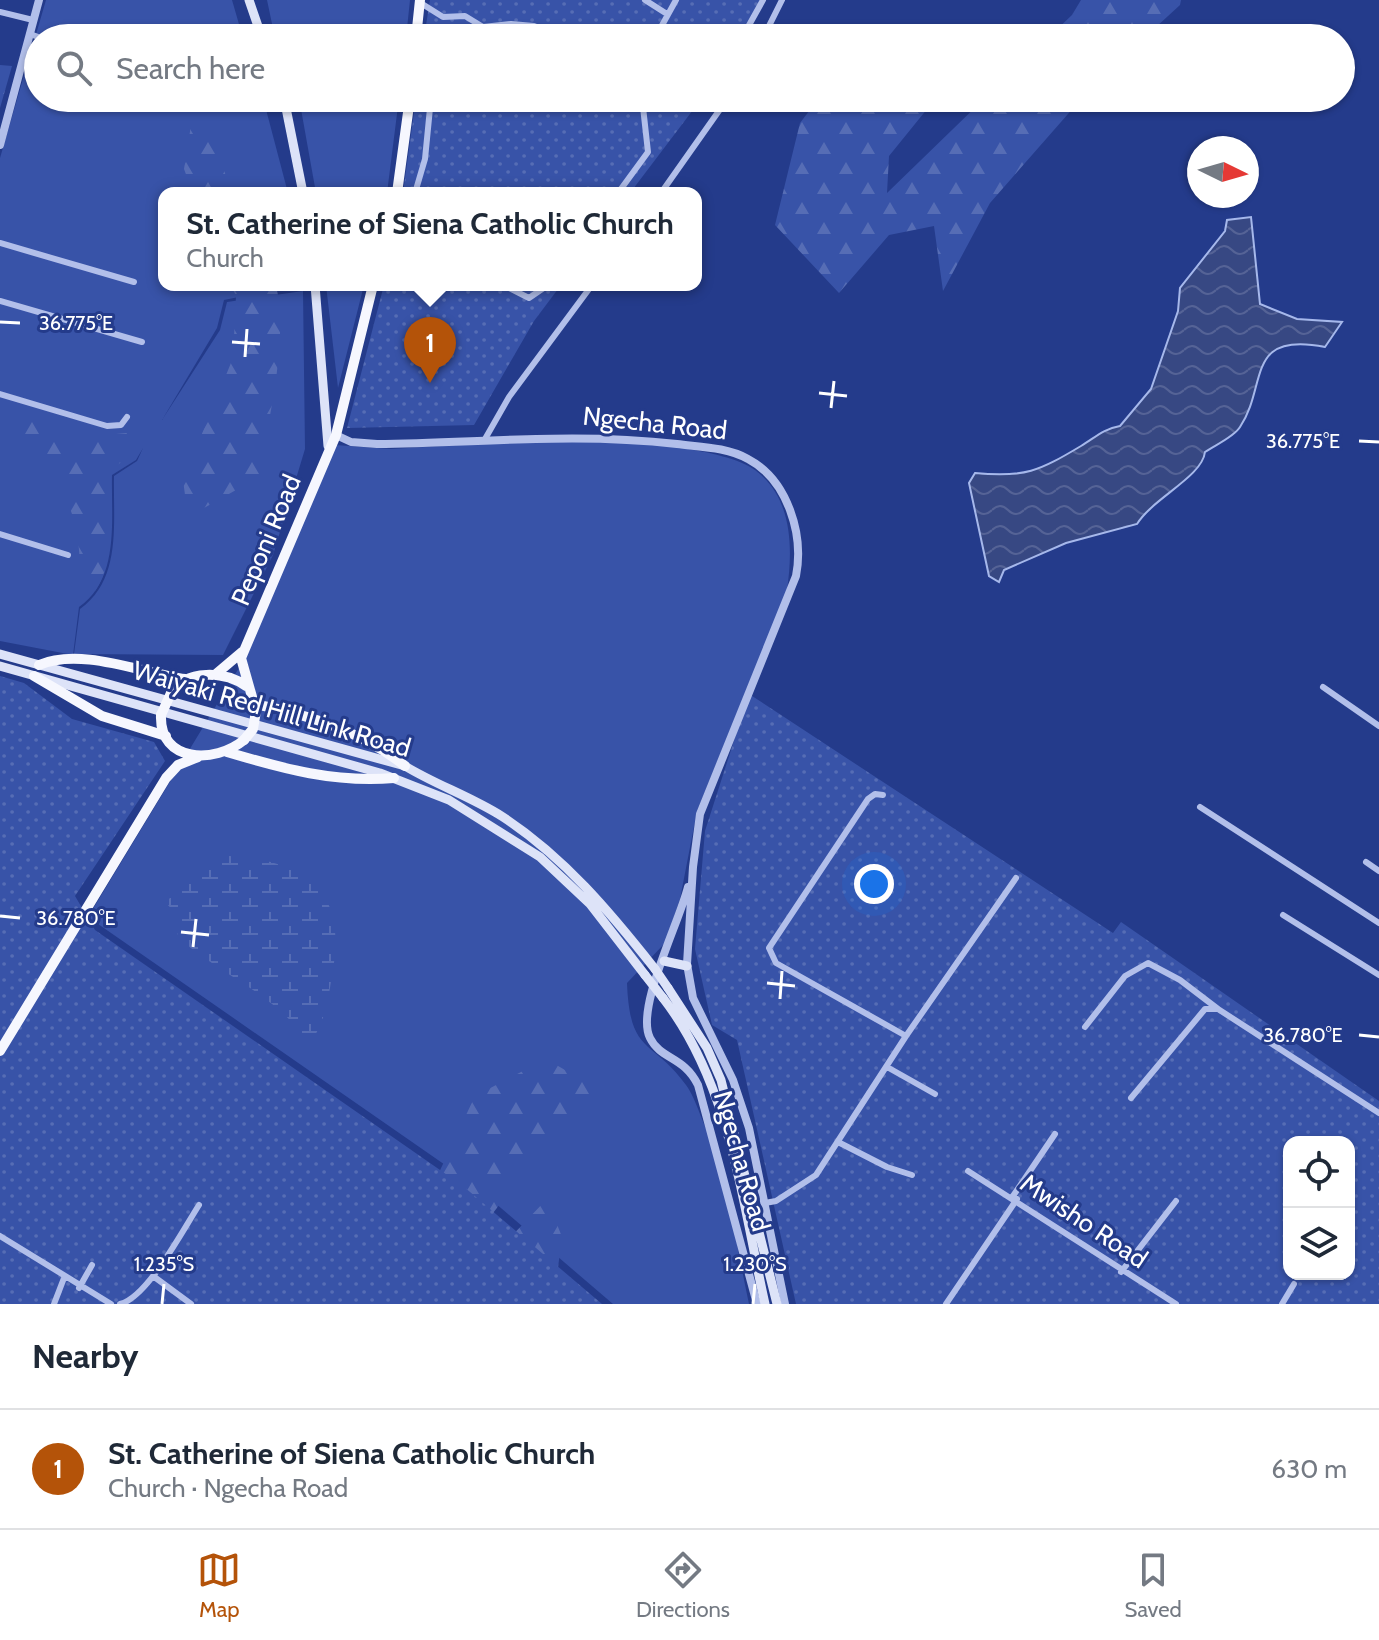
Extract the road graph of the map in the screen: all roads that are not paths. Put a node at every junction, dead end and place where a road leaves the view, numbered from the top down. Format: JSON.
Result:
{"nodes":[{"id":1,"x":39,"y":0,"type":"edge"},
{"id":2,"x":249,"y":0,"type":"edge"},
{"id":3,"x":645,"y":0,"type":"edge"},
{"id":4,"x":676,"y":0,"type":"edge"},
{"id":5,"x":763,"y":0,"type":"edge"},
{"id":6,"x":782,"y":0,"type":"edge"},
{"id":7,"x":420,"y":1,"type":"edge"},
{"id":8,"x":0,"y":12,"type":"edge"},
{"id":9,"x":667,"y":14,"type":"junction"},
{"id":10,"x":33,"y":20,"type":"junction"},
{"id":11,"x":32,"y":24,"type":"edge"},
{"id":12,"x":257,"y":24,"type":"edge"},
{"id":13,"x":418,"y":24,"type":"edge"},
{"id":14,"x":478,"y":24,"type":"edge"},
{"id":15,"x":662,"y":24,"type":"edge"},
{"id":16,"x":750,"y":24,"type":"edge"},
{"id":17,"x":770,"y":24,"type":"edge"},
{"id":18,"x":24,"y":56,"type":"edge"},
{"id":19,"x":287,"y":112,"type":"edge"},
{"id":20,"x":408,"y":112,"type":"edge"},
{"id":21,"x":430,"y":112,"type":"edge"},
{"id":22,"x":644,"y":112,"type":"edge"},
{"id":23,"x":718,"y":112,"type":"edge"},
{"id":24,"x":0,"y":145,"type":"edge"},
{"id":25,"x":302,"y":187,"type":"edge"},
{"id":26,"x":398,"y":187,"type":"edge"},
{"id":27,"x":417,"y":187,"type":"edge"},
{"id":28,"x":622,"y":187,"type":"edge"},
{"id":29,"x":665,"y":187,"type":"edge"},
{"id":30,"x":0,"y":243,"type":"edge"},
{"id":31,"x":134,"y":282,"type":"dead end"},
{"id":32,"x":315,"y":291,"type":"edge"},
{"id":33,"x":372,"y":291,"type":"edge"},
{"id":34,"x":515,"y":291,"type":"edge"},
{"id":35,"x":539,"y":291,"type":"edge"},
{"id":36,"x":588,"y":291,"type":"edge"},
{"id":37,"x":0,"y":301,"type":"edge"},
{"id":38,"x":142,"y":342,"type":"dead end"},
{"id":39,"x":0,"y":394,"type":"edge"},
{"id":40,"x":127,"y":417,"type":"dead end"},
{"id":41,"x":336,"y":435,"type":"junction"},
{"id":42,"x":485,"y":439,"type":"junction"},
{"id":43,"x":328,"y":446,"type":"junction"},
{"id":44,"x":0,"y":534,"type":"edge"},
{"id":45,"x":68,"y":555,"type":"dead end"},
{"id":46,"x":243,"y":650,"type":"junction"},
{"id":47,"x":0,"y":654,"type":"edge"},
{"id":48,"x":0,"y":666,"type":"edge"},
{"id":49,"x":37,"y":670,"type":"junction"},
{"id":50,"x":216,"y":674,"type":"junction"},
{"id":51,"x":185,"y":679,"type":"junction"},
{"id":52,"x":246,"y":686,"type":"junction"},
{"id":53,"x":1323,"y":687,"type":"dead end"},
{"id":54,"x":255,"y":708,"type":"junction"},
{"id":55,"x":1379,"y":726,"type":"edge"},
{"id":56,"x":170,"y":739,"type":"junction"},
{"id":57,"x":227,"y":752,"type":"junction"},
{"id":58,"x":198,"y":757,"type":"junction"},
{"id":59,"x":405,"y":766,"type":"junction"},
{"id":60,"x":169,"y":773,"type":"junction"},
{"id":61,"x":394,"y":778,"type":"junction"},
{"id":62,"x":883,"y":795,"type":"dead end"},
{"id":63,"x":1200,"y":807,"type":"dead end"},
{"id":64,"x":1366,"y":862,"type":"dead end"},
{"id":65,"x":693,"y":867,"type":"junction"},
{"id":66,"x":1379,"y":871,"type":"edge"},
{"id":67,"x":1016,"y":878,"type":"dead end"},
{"id":68,"x":1283,"y":915,"type":"dead end"},
{"id":69,"x":1379,"y":923,"type":"edge"},
{"id":70,"x":664,"y":961,"type":"junction"},
{"id":71,"x":687,"y":966,"type":"junction"},
{"id":72,"x":1379,"y":975,"type":"edge"},
{"id":73,"x":1218,"y":1009,"type":"junction"},
{"id":74,"x":1085,"y":1027,"type":"dead end"},
{"id":75,"x":906,"y":1036,"type":"junction"},
{"id":76,"x":0,"y":1051,"type":"edge"},
{"id":77,"x":887,"y":1067,"type":"junction"},
{"id":78,"x":935,"y":1094,"type":"dead end"},
{"id":79,"x":1131,"y":1098,"type":"dead end"},
{"id":80,"x":1379,"y":1113,"type":"edge"},
{"id":81,"x":1055,"y":1134,"type":"dead end"},
{"id":82,"x":838,"y":1142,"type":"junction"},
{"id":83,"x":968,"y":1171,"type":"dead end"},
{"id":84,"x":912,"y":1175,"type":"dead end"},
{"id":85,"x":1015,"y":1198,"type":"junction"},
{"id":86,"x":1176,"y":1201,"type":"dead end"},
{"id":87,"x":765,"y":1203,"type":"junction"},
{"id":88,"x":199,"y":1205,"type":"dead end"},
{"id":89,"x":0,"y":1236,"type":"edge"},
{"id":90,"x":92,"y":1265,"type":"dead end"},
{"id":91,"x":1121,"y":1272,"type":"junction"},
{"id":92,"x":153,"y":1276,"type":"junction"},
{"id":93,"x":64,"y":1278,"type":"junction"},
{"id":94,"x":1294,"y":1284,"type":"dead end"},
{"id":95,"x":79,"y":1288,"type":"junction"},
{"id":96,"x":54,"y":1304,"type":"edge"},
{"id":97,"x":111,"y":1304,"type":"edge"},
{"id":98,"x":120,"y":1304,"type":"edge"},
{"id":99,"x":191,"y":1304,"type":"edge"},
{"id":100,"x":757,"y":1304,"type":"edge"},
{"id":101,"x":765,"y":1304,"type":"edge"},
{"id":102,"x":777,"y":1304,"type":"edge"},
{"id":103,"x":785,"y":1304,"type":"edge"},
{"id":104,"x":946,"y":1304,"type":"edge"},
{"id":105,"x":1176,"y":1304,"type":"edge"},
{"id":106,"x":1282,"y":1304,"type":"edge"}],
"edges":[{"from":1,"to":10,"type":"street"},
{"from":2,"to":12,"type":"main road"},
{"from":3,"to":9,"type":"street"},
{"from":4,"to":9,"type":"street"},
{"from":5,"to":16,"type":"street"},
{"from":6,"to":17,"type":"street"},
{"from":7,"to":13,"type":"main road"},
{"from":7,"to":14,"type":"street"},
{"from":8,"to":10,"type":"street"},
{"from":9,"to":15,"type":"street"},
{"from":10,"to":11,"type":"street"},
{"from":18,"to":24,"type":"street"},
{"from":19,"to":25,"type":"main road"},
{"from":20,"to":26,"type":"main road"},
{"from":21,"to":27,"type":"street"},
{"from":22,"to":28,"type":"street"},
{"from":23,"to":29,"type":"street"},
{"from":30,"to":31,"type":"street"},
{"from":32,"to":43,"type":"main road"},
{"from":33,"to":41,"type":"main road"},
{"from":34,"to":35,"type":"street"},
{"from":36,"to":42,"type":"street"},
{"from":37,"to":38,"type":"street"},
{"from":39,"to":40,"type":"street"},
{"from":41,"to":42,"type":"street","name":"Ngecha Road"},
{"from":41,"to":43,"type":"main road"},
{"from":42,"to":65,"type":"street","name":"Ngecha Road"},
{"from":43,"to":46,"type":"main road","name":"Peponi Road"},
{"from":44,"to":45,"type":"street"},
{"from":46,"to":50,"type":"main road","name":"Peponi Road"},
{"from":46,"to":52,"type":"main road","name":"Peponi Road"},
{"from":47,"to":49,"type":"main road","name":"Waiyaki Red Hill Link Road"},
{"from":48,"to":49,"type":"main road","name":"Waiyaki Red Hill Link Road"},
{"from":49,"to":51,"type":"main road"},
{"from":49,"to":56,"type":"main road"},
{"from":49,"to":59,"type":"main road","name":"Waiyaki Red Hill Link Road"},
{"from":49,"to":61,"type":"main road","name":"Waiyaki Red Hill Link Road"},
{"from":50,"to":51,"type":"main road"},
{"from":50,"to":52,"type":"main road"},
{"from":51,"to":56,"type":"main road","bridge":true},
{"from":52,"to":54,"type":"main road"},
{"from":53,"to":55,"type":"street"},
{"from":54,"to":57,"type":"main road","bridge":true},
{"from":54,"to":59,"type":"main road"},
{"from":56,"to":58,"type":"main road"},
{"from":56,"to":60,"type":"main road"},
{"from":57,"to":58,"type":"main road"},
{"from":57,"to":61,"type":"main road"},
{"from":58,"to":60,"type":"main road"},
{"from":59,"to":102,"type":"main road","name":"Waiyaki Red Hill Link Road","bridge":true},
{"from":60,"to":76,"type":"main road"},
{"from":61,"to":101,"type":"main road","name":"Waiyaki Red Hill Link Road","bridge":true},
{"from":62,"to":75,"type":"street"},
{"from":63,"to":69,"type":"street"},
{"from":64,"to":66,"type":"street"},
{"from":65,"to":70,"type":"street","name":"Ngecha Road"},
{"from":65,"to":71,"type":"street","name":"Ngecha Road"},
{"from":67,"to":75,"type":"street"},
{"from":68,"to":72,"type":"street"},
{"from":70,"to":71,"type":"main road"},
{"from":70,"to":100,"type":"street","name":"Ngecha Road"},
{"from":71,"to":87,"type":"street","name":"Ngecha Road"},
{"from":73,"to":74,"type":"street"},
{"from":73,"to":79,"type":"street"},
{"from":73,"to":80,"type":"street"},
{"from":75,"to":77,"type":"street"},
{"from":77,"to":78,"type":"street"},
{"from":77,"to":82,"type":"street"},
{"from":81,"to":85,"type":"street"},
{"from":82,"to":84,"type":"street"},
{"from":82,"to":87,"type":"street"},
{"from":83,"to":85,"type":"street","name":"Mwisho Road"},
{"from":85,"to":91,"type":"street","name":"Mwisho Road"},
{"from":85,"to":104,"type":"street"},
{"from":86,"to":91,"type":"street"},
{"from":87,"to":103,"type":"street","name":"Ngecha Road"},
{"from":88,"to":92,"type":"street"},
{"from":89,"to":93,"type":"street"},
{"from":90,"to":95,"type":"street"},
{"from":91,"to":105,"type":"street","name":"Mwisho Road"},
{"from":92,"to":98,"type":"street"},
{"from":92,"to":99,"type":"street"},
{"from":93,"to":95,"type":"street"},
{"from":93,"to":96,"type":"street"},
{"from":94,"to":106,"type":"street"},
{"from":95,"to":97,"type":"street"}]}
